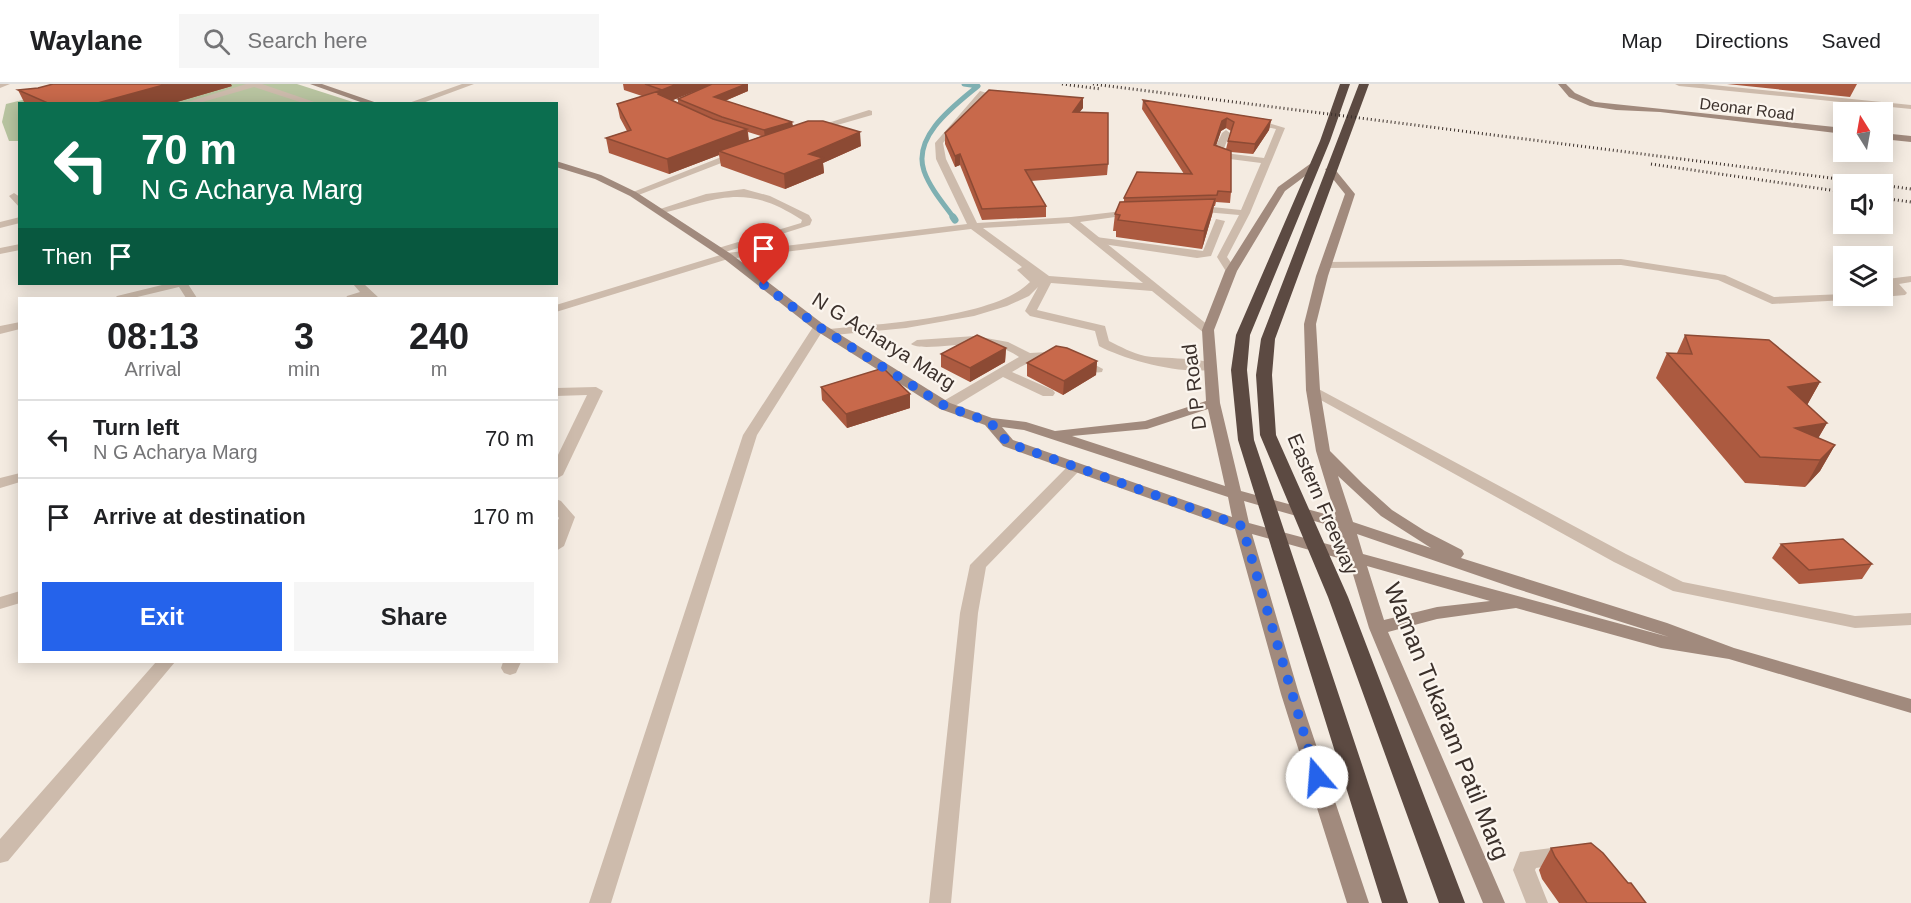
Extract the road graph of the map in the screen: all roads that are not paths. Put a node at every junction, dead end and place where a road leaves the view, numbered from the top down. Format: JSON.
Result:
{"nodes":[{"id":1,"x":6,"y":84,"type":"edge"},
{"id":2,"x":314,"y":84,"type":"edge"},
{"id":3,"x":470,"y":84,"type":"edge"},
{"id":4,"x":1345,"y":84,"type":"edge"},
{"id":5,"x":1364,"y":84,"type":"edge"},
{"id":6,"x":1562,"y":84,"type":"edge"},
{"id":7,"x":1679,"y":84,"type":"edge"},
{"id":8,"x":256,"y":85,"type":"edge"},
{"id":9,"x":0,"y":86,"type":"edge"},
{"id":10,"x":983,"y":93,"type":"edge"},
{"id":11,"x":192,"y":102,"type":"edge"},
{"id":12,"x":201,"y":102,"type":"edge"},
{"id":13,"x":310,"y":102,"type":"edge"},
{"id":14,"x":370,"y":102,"type":"edge"},
{"id":15,"x":416,"y":102,"type":"edge"},
{"id":16,"x":1911,"y":107,"type":"edge"},
{"id":17,"x":869,"y":113,"type":"dead end"},
{"id":18,"x":1706,"y":117,"type":"junction"},
{"id":19,"x":1240,"y":120,"type":"edge"},
{"id":20,"x":1833,"y":130,"type":"edge"},
{"id":21,"x":800,"y":133,"type":"edge"},
{"id":22,"x":1226,"y":133,"type":"edge"},
{"id":23,"x":1833,"y":134,"type":"edge"},
{"id":24,"x":1893,"y":138,"type":"edge"},
{"id":25,"x":1893,"y":140,"type":"edge"},
{"id":26,"x":1911,"y":141,"type":"edge"},
{"id":27,"x":754,"y":147,"type":"edge"},
{"id":28,"x":1266,"y":161,"type":"junction"},
{"id":29,"x":558,"y":165,"type":"edge"},
{"id":30,"x":1313,"y":166,"type":"junction"},
{"id":31,"x":1330,"y":169,"type":"junction"},
{"id":32,"x":633,"y":194,"type":"junction"},
{"id":33,"x":1179,"y":208,"type":"edge"},
{"id":34,"x":1149,"y":210,"type":"edge"},
{"id":35,"x":658,"y":211,"type":"junction"},
{"id":36,"x":1245,"y":213,"type":"junction"},
{"id":37,"x":18,"y":220,"type":"edge"},
{"id":38,"x":1071,"y":220,"type":"junction"},
{"id":39,"x":1220,"y":221,"type":"dead end"},
{"id":40,"x":0,"y":225,"type":"edge"},
{"id":41,"x":968,"y":226,"type":"junction"},
{"id":42,"x":1096,"y":240,"type":"junction"},
{"id":43,"x":18,"y":247,"type":"edge"},
{"id":44,"x":0,"y":251,"type":"edge"},
{"id":45,"x":723,"y":254,"type":"junction"},
{"id":46,"x":1326,"y":265,"type":"junction"},
{"id":47,"x":1231,"y":271,"type":"junction"},
{"id":48,"x":1046,"y":279,"type":"junction"},
{"id":49,"x":1911,"y":279,"type":"edge"},
{"id":50,"x":1893,"y":280,"type":"edge"},
{"id":51,"x":1893,"y":283,"type":"edge"},
{"id":52,"x":174,"y":285,"type":"edge"},
{"id":53,"x":359,"y":285,"type":"edge"},
{"id":54,"x":1157,"y":288,"type":"junction"},
{"id":55,"x":1893,"y":293,"type":"edge"},
{"id":56,"x":370,"y":296,"type":"edge"},
{"id":57,"x":125,"y":297,"type":"edge"},
{"id":58,"x":1833,"y":298,"type":"edge"},
{"id":59,"x":558,"y":308,"type":"edge"},
{"id":60,"x":18,"y":326,"type":"edge"},
{"id":61,"x":0,"y":330,"type":"edge"},
{"id":62,"x":824,"y":330,"type":"junction"},
{"id":63,"x":1208,"y":330,"type":"junction"},
{"id":64,"x":917,"y":344,"type":"dead end"},
{"id":65,"x":1028,"y":357,"type":"junction"},
{"id":66,"x":1210,"y":366,"type":"junction"},
{"id":67,"x":1097,"y":369,"type":"edge"},
{"id":68,"x":1002,"y":372,"type":"junction"},
{"id":69,"x":1313,"y":390,"type":"junction"},
{"id":70,"x":558,"y":392,"type":"edge"},
{"id":71,"x":1048,"y":393,"type":"dead end"},
{"id":72,"x":1213,"y":404,"type":"junction"},
{"id":73,"x":945,"y":406,"type":"junction"},
{"id":74,"x":990,"y":422,"type":"junction"},
{"id":75,"x":1050,"y":434,"type":"junction"},
{"id":76,"x":1323,"y":451,"type":"junction"},
{"id":77,"x":1075,"y":467,"type":"junction"},
{"id":78,"x":558,"y":471,"type":"edge"},
{"id":79,"x":18,"y":478,"type":"edge"},
{"id":80,"x":0,"y":483,"type":"edge"},
{"id":81,"x":1234,"y":494,"type":"junction"},
{"id":82,"x":558,"y":506,"type":"edge"},
{"id":83,"x":1347,"y":525,"type":"junction"},
{"id":84,"x":1242,"y":526,"type":"junction"},
{"id":85,"x":558,"y":541,"type":"edge"},
{"id":86,"x":1356,"y":558,"type":"junction"},
{"id":87,"x":1520,"y":584,"type":"junction"},
{"id":88,"x":18,"y":598,"type":"edge"},
{"id":89,"x":0,"y":603,"type":"edge"},
{"id":90,"x":1516,"y":603,"type":"junction"},
{"id":91,"x":1911,"y":619,"type":"edge"},
{"id":92,"x":1378,"y":628,"type":"junction"},
{"id":93,"x":1729,"y":653,"type":"junction"},
{"id":94,"x":164,"y":663,"type":"edge"},
{"id":95,"x":1911,"y":706,"type":"edge"},
{"id":96,"x":0,"y":854,"type":"edge"},
{"id":97,"x":1591,"y":859,"type":"edge"},
{"id":98,"x":600,"y":903,"type":"edge"},
{"id":99,"x":940,"y":903,"type":"edge"},
{"id":100,"x":1358,"y":903,"type":"edge"},
{"id":101,"x":1395,"y":903,"type":"edge"},
{"id":102,"x":1452,"y":903,"type":"edge"},
{"id":103,"x":1494,"y":903,"type":"edge"},
{"id":104,"x":1537,"y":903,"type":"edge"}],
"edges":[{"from":1,"to":9,"type":"street"},
{"from":2,"to":14,"type":"main road"},
{"from":3,"to":15,"type":"street"},
{"from":4,"to":30,"type":"highway"},
{"from":5,"to":31,"type":"highway","name":"Eastern Freeway"},
{"from":6,"to":18,"type":"main road","name":"Deonar Road"},
{"from":7,"to":16,"type":"street"},
{"from":8,"to":11,"type":"street"},
{"from":8,"to":12,"type":"street"},
{"from":8,"to":13,"type":"street"},
{"from":10,"to":41,"type":"street"},
{"from":17,"to":21,"type":"street"},
{"from":18,"to":20,"type":"main road","name":"Deonar Road"},
{"from":18,"to":23,"type":"main road","name":"Deonar Road"},
{"from":19,"to":28,"type":"street"},
{"from":22,"to":28,"type":"street"},
{"from":24,"to":26,"type":"main road"},
{"from":25,"to":26,"type":"main road"},
{"from":27,"to":32,"type":"street"},
{"from":28,"to":36,"type":"street"},
{"from":29,"to":32,"type":"main road","name":"N G Acharya Marg"},
{"from":30,"to":47,"type":"main road","name":"D P Road"},
{"from":30,"to":101,"type":"highway"},
{"from":31,"to":46,"type":"main road","name":"Waman Tukaram Patil Marg"},
{"from":31,"to":102,"type":"highway","name":"Eastern Freeway"},
{"from":32,"to":35,"type":"main road","name":"N G Acharya Marg"},
{"from":33,"to":36,"type":"street"},
{"from":34,"to":38,"type":"street"},
{"from":35,"to":45,"type":"main road","name":"N G Acharya Marg"},
{"from":35,"to":45,"type":"street"},
{"from":36,"to":47,"type":"street"},
{"from":37,"to":40,"type":"street"},
{"from":38,"to":41,"type":"street"},
{"from":38,"to":42,"type":"street"},
{"from":39,"to":42,"type":"street"},
{"from":41,"to":45,"type":"street"},
{"from":41,"to":48,"type":"street"},
{"from":41,"to":62,"type":"street"},
{"from":42,"to":54,"type":"street"},
{"from":43,"to":44,"type":"street"},
{"from":45,"to":59,"type":"street"},
{"from":45,"to":62,"type":"main road","name":"N G Acharya Marg"},
{"from":46,"to":58,"type":"street"},
{"from":46,"to":69,"type":"main road","name":"Waman Tukaram Patil Marg"},
{"from":47,"to":63,"type":"main road","name":"D P Road"},
{"from":48,"to":54,"type":"street"},
{"from":48,"to":66,"type":"street"},
{"from":49,"to":50,"type":"street"},
{"from":51,"to":55,"type":"street"},
{"from":52,"to":57,"type":"street"},
{"from":53,"to":56,"type":"street"},
{"from":54,"to":63,"type":"street"},
{"from":60,"to":61,"type":"street"},
{"from":62,"to":73,"type":"main road","name":"N G Acharya Marg"},
{"from":62,"to":98,"type":"street"},
{"from":63,"to":66,"type":"main road","name":"D P Road"},
{"from":64,"to":65,"type":"street"},
{"from":65,"to":67,"type":"street"},
{"from":65,"to":68,"type":"street"},
{"from":66,"to":72,"type":"main road","name":"D P Road"},
{"from":68,"to":71,"type":"street"},
{"from":68,"to":73,"type":"street"},
{"from":69,"to":76,"type":"main road","name":"Waman Tukaram Patil Marg"},
{"from":69,"to":91,"type":"street"},
{"from":70,"to":78,"type":"street"},
{"from":72,"to":75,"type":"main road"},
{"from":72,"to":81,"type":"main road","name":"D P Road"},
{"from":73,"to":74,"type":"main road","name":"N G Acharya Marg"},
{"from":74,"to":75,"type":"main road"},
{"from":74,"to":77,"type":"main road","name":"N G Acharya Marg"},
{"from":75,"to":81,"type":"main road"},
{"from":76,"to":83,"type":"main road","name":"Waman Tukaram Patil Marg"},
{"from":76,"to":87,"type":"main road"},
{"from":77,"to":84,"type":"main road","name":"N G Acharya Marg"},
{"from":77,"to":99,"type":"street"},
{"from":79,"to":80,"type":"street"},
{"from":81,"to":83,"type":"main road"},
{"from":81,"to":84,"type":"main road","name":"D P Road"},
{"from":82,"to":85,"type":"street"},
{"from":83,"to":86,"type":"main road","name":"Waman Tukaram Patil Marg"},
{"from":83,"to":87,"type":"main road"},
{"from":84,"to":86,"type":"main road","name":"N G Acharya Marg"},
{"from":84,"to":100,"type":"main road"},
{"from":86,"to":90,"type":"main road","name":"N G Acharya Marg"},
{"from":86,"to":92,"type":"main road","name":"Waman Tukaram Patil Marg"},
{"from":87,"to":93,"type":"main road"},
{"from":88,"to":89,"type":"street"},
{"from":90,"to":92,"type":"main road"},
{"from":90,"to":93,"type":"main road","name":"N G Acharya Marg"},
{"from":92,"to":103,"type":"main road","name":"Waman Tukaram Patil Marg"},
{"from":93,"to":95,"type":"main road"},
{"from":94,"to":96,"type":"street"},
{"from":97,"to":104,"type":"street"}]}
